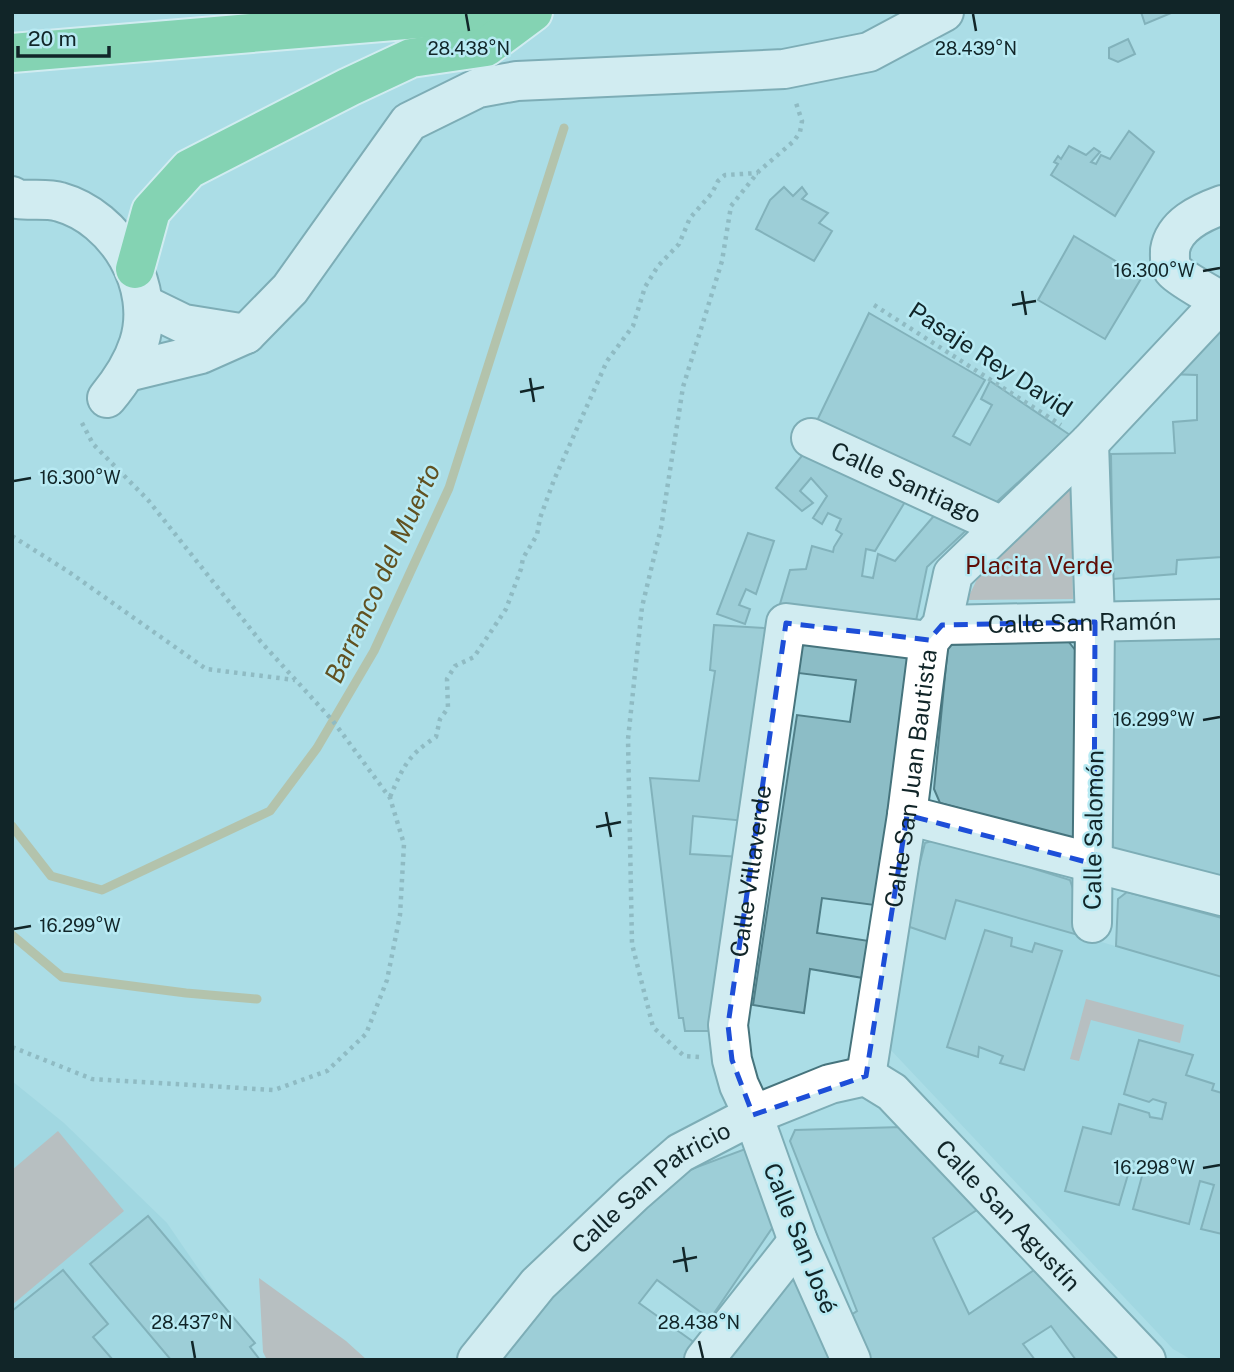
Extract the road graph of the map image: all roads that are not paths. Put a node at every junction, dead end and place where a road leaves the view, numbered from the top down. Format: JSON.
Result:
{"nodes":[{"id":1,"x":502,"y":12,"type":"edge"},
{"id":2,"x":533,"y":12,"type":"edge"},
{"id":3,"x":944,"y":12,"type":"edge"},
{"id":4,"x":12,"y":53,"type":"edge"},
{"id":5,"x":14,"y":199,"type":"edge"},
{"id":6,"x":1222,"y":205,"type":"edge"},
{"id":7,"x":139,"y":287,"type":"junction"},
{"id":8,"x":1222,"y":301,"type":"edge"},
{"id":9,"x":246,"y":334,"type":"junction"},
{"id":10,"x":811,"y":438,"type":"dead end"},
{"id":11,"x":1088,"y":443,"type":"junction"},
{"id":12,"x":1002,"y":526,"type":"junction"},
{"id":13,"x":1222,"y":620,"type":"edge"},
{"id":14,"x":1095,"y":622,"type":"junction"},
{"id":15,"x":786,"y":623,"type":"joint"},
{"id":16,"x":935,"y":633,"type":"junction"},
{"id":17,"x":907,"y":815,"type":"junction"},
{"id":18,"x":1094,"y":864,"type":"junction"},
{"id":19,"x":1222,"y":896,"type":"edge"},
{"id":20,"x":1092,"y":923,"type":"dead end"},
{"id":21,"x":866,"y":1076,"type":"junction"},
{"id":22,"x":752,"y":1115,"type":"junction"},
{"id":23,"x":798,"y":1241,"type":"junction"},
{"id":24,"x":477,"y":1360,"type":"edge"},
{"id":25,"x":704,"y":1360,"type":"edge"},
{"id":26,"x":851,"y":1360,"type":"edge"},
{"id":27,"x":1146,"y":1360,"type":"edge"}],
"edges":[{"from":1,"to":4,"type":"highway"},
{"from":2,"to":7,"type":"highway"},
{"from":3,"to":9,"type":"street"},
{"from":5,"to":7,"type":"street"},
{"from":6,"to":8,"type":"street"},
{"from":7,"to":9,"type":"street"},
{"from":7,"to":9,"type":"street"},
{"from":8,"to":11,"type":"street","name":"Calle San Juan Bautista"},
{"from":10,"to":12,"type":"street","name":"Calle Santiago"},
{"from":11,"to":12,"type":"street","name":"Calle San Juan Bautista"},
{"from":11,"to":14,"type":"street","name":"Calle Salomón"},
{"from":12,"to":16,"type":"street","name":"Calle San Juan Bautista"},
{"from":13,"to":14,"type":"street","name":"Calle San Ramón"},
{"from":14,"to":16,"type":"street","name":"Calle San Ramón"},
{"from":14,"to":18,"type":"street","name":"Calle Salomón"},
{"from":15,"to":16,"type":"street","name":"Calle San Ramón"},
{"from":15,"to":22,"type":"street","name":"Calle Villaverde"},
{"from":16,"to":17,"type":"street","name":"Calle San Juan Bautista"},
{"from":17,"to":18,"type":"street"},
{"from":17,"to":21,"type":"street","name":"Calle San Juan Bautista"},
{"from":18,"to":19,"type":"street"},
{"from":18,"to":20,"type":"street","name":"Calle Salomón"},
{"from":21,"to":22,"type":"street","name":"Calle San Patricio"},
{"from":21,"to":27,"type":"street","name":"Calle San Agustín"},
{"from":22,"to":23,"type":"street","name":"Calle San José"},
{"from":22,"to":24,"type":"street","name":"Calle San Patricio"},
{"from":23,"to":25,"type":"street"},
{"from":23,"to":26,"type":"street","name":"Calle San José"}]}
